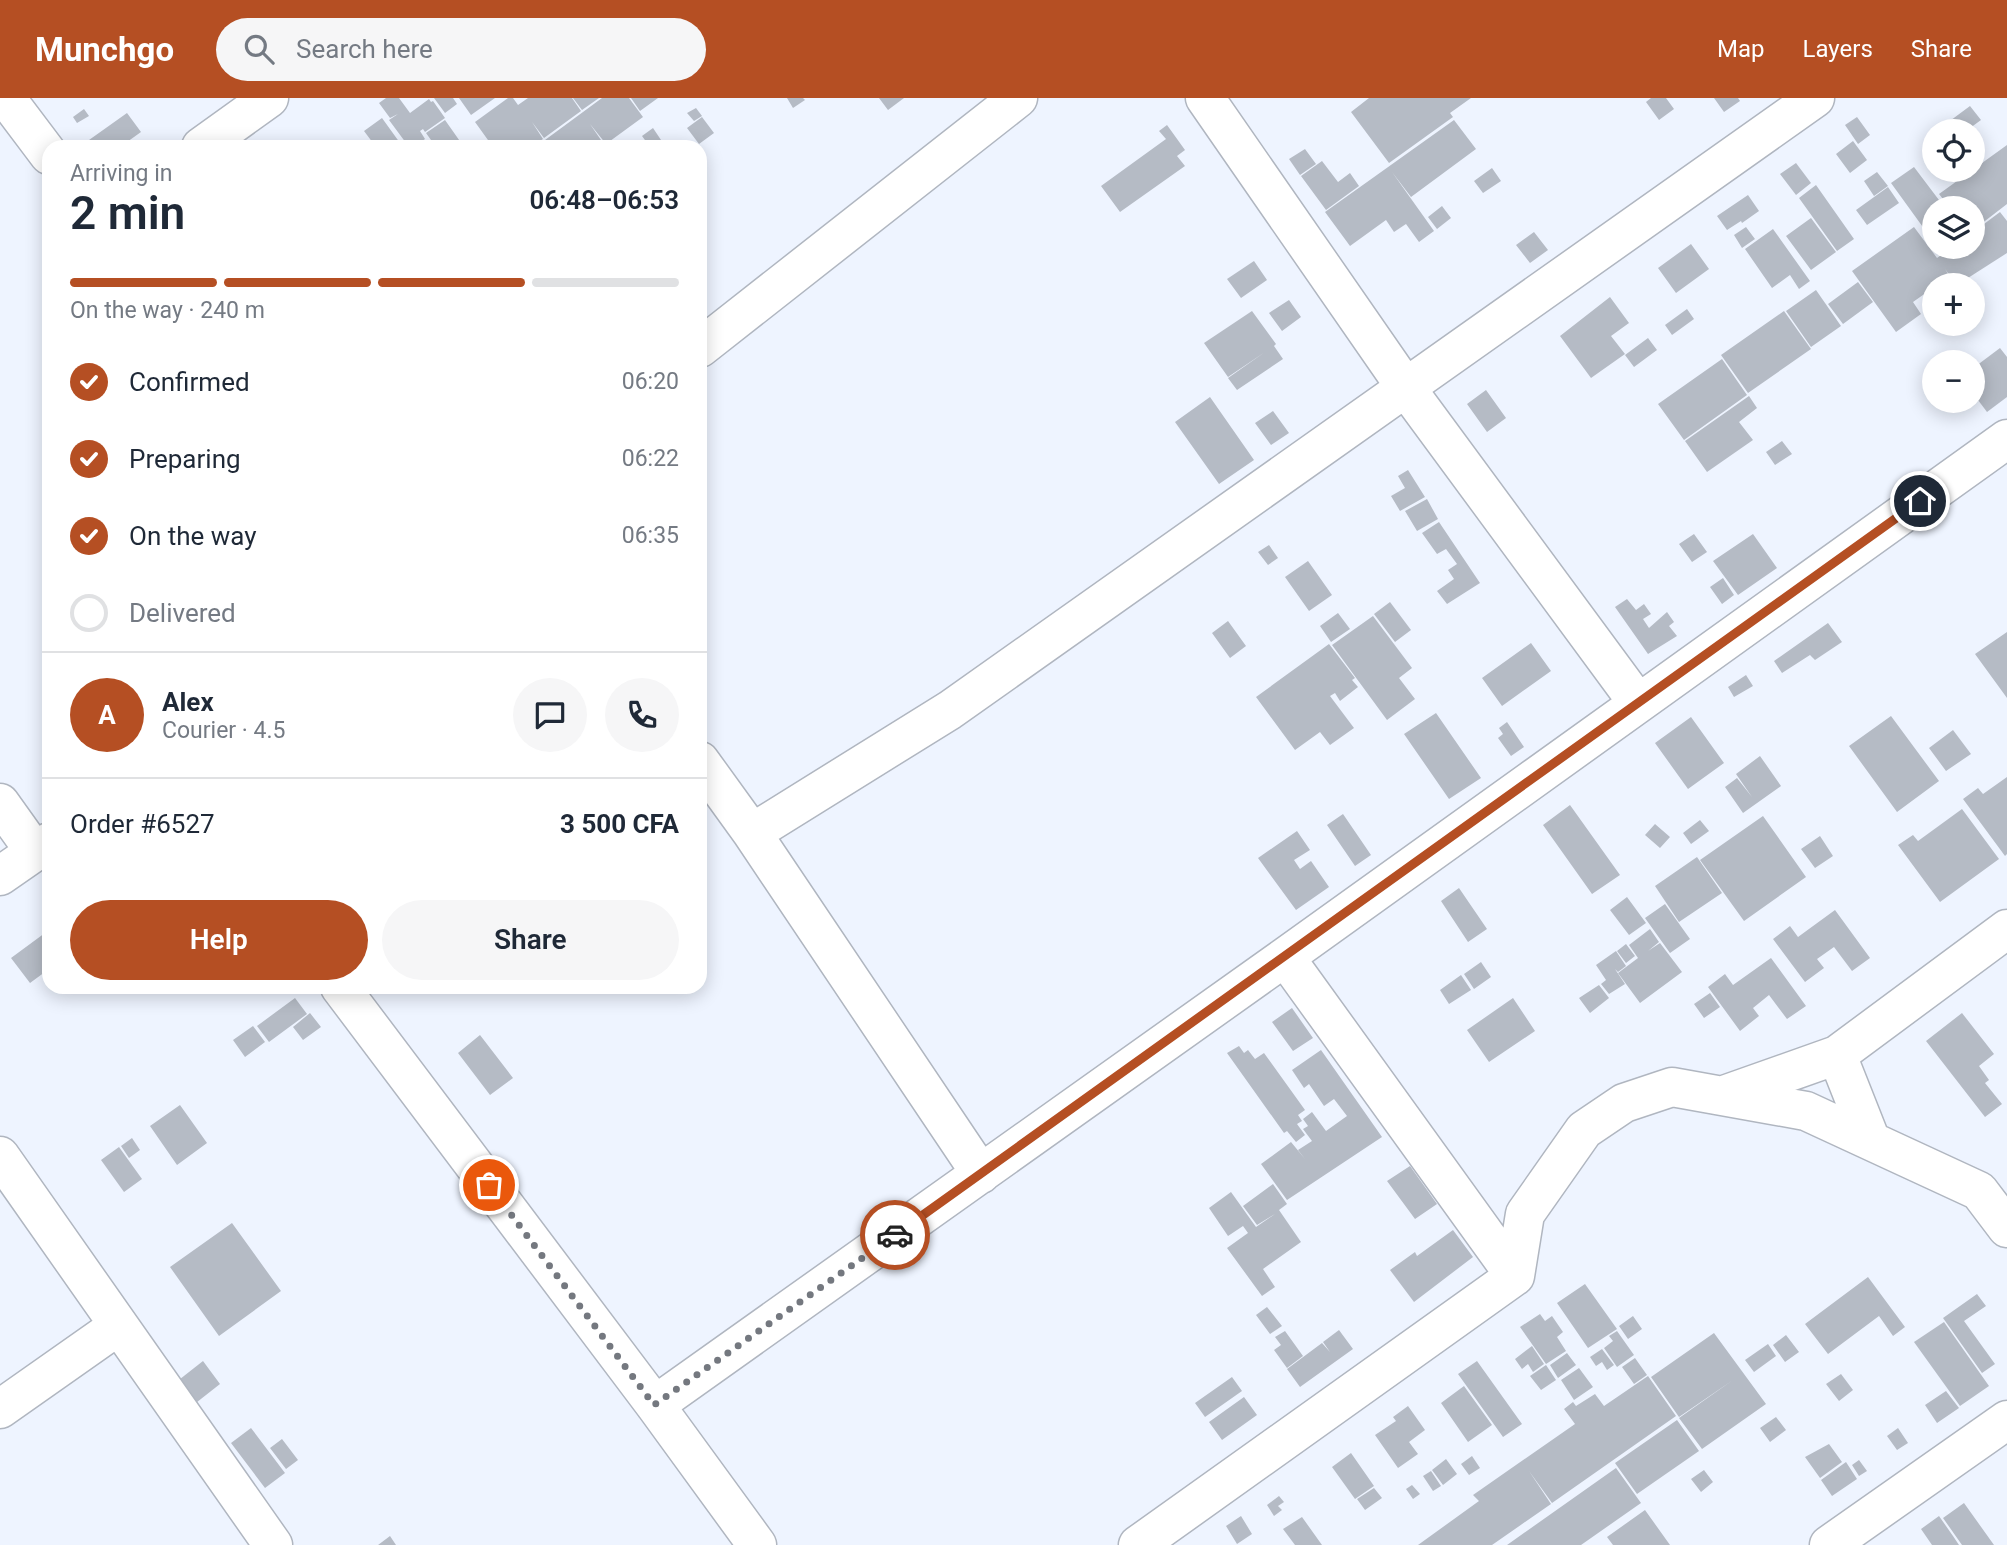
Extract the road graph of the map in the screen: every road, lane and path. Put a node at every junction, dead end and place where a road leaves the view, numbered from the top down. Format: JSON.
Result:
{"nodes":[{"id":1,"x":6,"y":98,"type":"edge"},
{"id":2,"x":269,"y":98,"type":"edge"},
{"id":3,"x":1018,"y":98,"type":"edge"},
{"id":4,"x":1205,"y":98,"type":"edge"},
{"id":5,"x":1815,"y":98,"type":"edge"},
{"id":6,"x":211,"y":140,"type":"edge"},
{"id":7,"x":42,"y":146,"type":"edge"},
{"id":8,"x":707,"y":342,"type":"edge"},
{"id":9,"x":1406,"y":388,"type":"junction"},
{"id":10,"x":2007,"y":439,"type":"edge"},
{"id":11,"x":1638,"y":703,"type":"junction"},
{"id":12,"x":707,"y":771,"type":"edge"},
{"id":13,"x":0,"y":803,"type":"edge"},
{"id":14,"x":752,"y":833,"type":"junction"},
{"id":15,"x":42,"y":847,"type":"edge"},
{"id":16,"x":0,"y":876,"type":"edge"},
{"id":17,"x":2007,"y":929,"type":"edge"},
{"id":18,"x":1285,"y":957,"type":"junction"},
{"id":19,"x":345,"y":994,"type":"edge"},
{"id":20,"x":1837,"y":1055,"type":"junction"},
{"id":21,"x":1721,"y":1096,"type":"junction"},
{"id":22,"x":1871,"y":1141,"type":"junction"},
{"id":23,"x":0,"y":1156,"type":"edge"},
{"id":24,"x":981,"y":1174,"type":"junction"},
{"id":25,"x":2007,"y":1228,"type":"edge"},
{"id":26,"x":1515,"y":1276,"type":"junction"},
{"id":27,"x":118,"y":1326,"type":"junction"},
{"id":28,"x":654,"y":1405,"type":"junction"},
{"id":29,"x":0,"y":1409,"type":"edge"},
{"id":30,"x":2007,"y":1420,"type":"edge"},
{"id":31,"x":273,"y":1545,"type":"edge"},
{"id":32,"x":757,"y":1545,"type":"edge"},
{"id":33,"x":1138,"y":1545,"type":"edge"},
{"id":34,"x":1829,"y":1545,"type":"edge"}],
"edges":[{"from":1,"to":7,"type":"street"},
{"from":2,"to":6,"type":"street"},
{"from":3,"to":8,"type":"street"},
{"from":4,"to":9,"type":"street"},
{"from":5,"to":9,"type":"street"},
{"from":9,"to":11,"type":"street"},
{"from":9,"to":14,"type":"street"},
{"from":10,"to":11,"type":"street"},
{"from":11,"to":18,"type":"street"},
{"from":12,"to":14,"type":"street"},
{"from":13,"to":15,"type":"street"},
{"from":14,"to":24,"type":"street"},
{"from":15,"to":16,"type":"street"},
{"from":17,"to":20,"type":"street"},
{"from":18,"to":24,"type":"street"},
{"from":18,"to":26,"type":"street"},
{"from":19,"to":28,"type":"street"},
{"from":20,"to":21,"type":"street"},
{"from":20,"to":22,"type":"street"},
{"from":21,"to":22,"type":"street"},
{"from":21,"to":26,"type":"street"},
{"from":22,"to":25,"type":"street"},
{"from":23,"to":27,"type":"street"},
{"from":24,"to":28,"type":"street"},
{"from":26,"to":33,"type":"street"},
{"from":27,"to":29,"type":"street"},
{"from":27,"to":31,"type":"street"},
{"from":28,"to":32,"type":"street"},
{"from":30,"to":34,"type":"street"}]}
